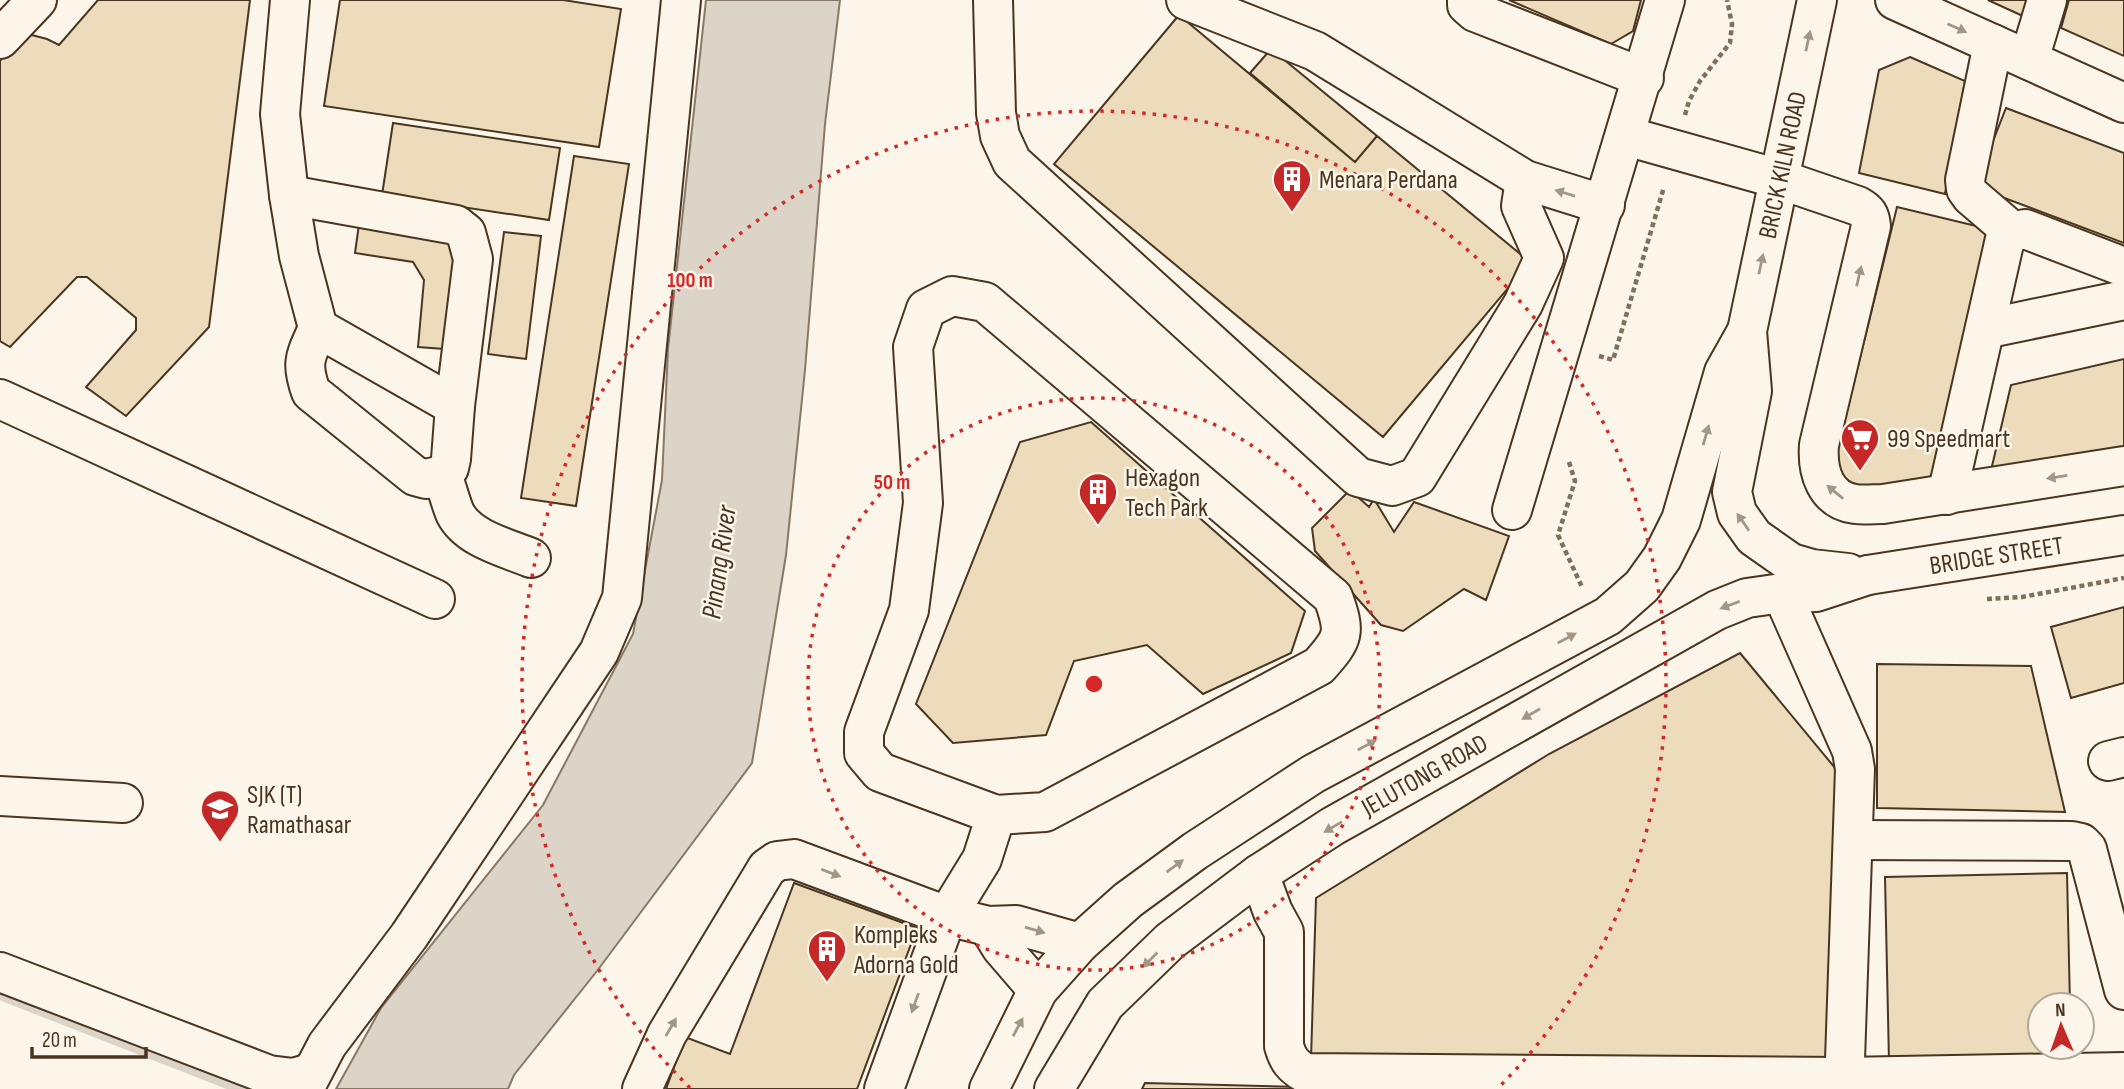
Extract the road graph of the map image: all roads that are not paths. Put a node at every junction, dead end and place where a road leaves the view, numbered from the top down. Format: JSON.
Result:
{"nodes":[{"id":1,"x":37,"y":0,"type":"edge"},
{"id":2,"x":290,"y":0,"type":"edge"},
{"id":3,"x":681,"y":0,"type":"edge"},
{"id":4,"x":993,"y":0,"type":"edge"},
{"id":5,"x":1186,"y":0,"type":"edge"},
{"id":6,"x":1467,"y":0,"type":"edge"},
{"id":7,"x":1665,"y":0,"type":"edge"},
{"id":8,"x":1817,"y":0,"type":"edge"},
{"id":9,"x":1895,"y":0,"type":"edge"},
{"id":10,"x":2048,"y":0,"type":"edge"},
{"id":11,"x":0,"y":39,"type":"edge"},
{"id":12,"x":1993,"y":44,"type":"junction"},
{"id":13,"x":2029,"y":60,"type":"junction"},
{"id":14,"x":1644,"y":78,"type":"junction"},
{"id":15,"x":2124,"y":103,"type":"edge"},
{"id":16,"x":1626,"y":136,"type":"junction"},
{"id":17,"x":1779,"y":179,"type":"junction"},
{"id":18,"x":1525,"y":180,"type":"junction"},
{"id":19,"x":289,"y":195,"type":"junction"},
{"id":20,"x":1605,"y":205,"type":"junction"},
{"id":21,"x":2013,"y":232,"type":"junction"},
{"id":22,"x":1544,"y":258,"type":"junction"},
{"id":23,"x":2124,"y":267,"type":"edge"},
{"id":24,"x":1586,"y":269,"type":"junction"},
{"id":25,"x":2124,"y":300,"type":"edge"},
{"id":26,"x":318,"y":328,"type":"junction"},
{"id":27,"x":1985,"y":329,"type":"junction"},
{"id":28,"x":1747,"y":331,"type":"junction"},
{"id":29,"x":0,"y":399,"type":"edge"},
{"id":30,"x":455,"y":406,"type":"junction"},
{"id":31,"x":2124,"y":466,"type":"edge"},
{"id":32,"x":442,"y":475,"type":"junction"},
{"id":33,"x":1947,"y":495,"type":"junction"},
{"id":34,"x":1512,"y":510,"type":"dead end"},
{"id":35,"x":2124,"y":535,"type":"edge"},
{"id":36,"x":531,"y":558,"type":"dead end"},
{"id":37,"x":1868,"y":575,"type":"junction"},
{"id":38,"x":1642,"y":586,"type":"joint"},
{"id":39,"x":1782,"y":593,"type":"junction"},
{"id":40,"x":435,"y":599,"type":"dead end"},
{"id":41,"x":0,"y":796,"type":"edge"},
{"id":42,"x":123,"y":803,"type":"dead end"},
{"id":43,"x":996,"y":815,"type":"junction"},
{"id":44,"x":1853,"y":840,"type":"junction"},
{"id":45,"x":1259,"y":874,"type":"junction"},
{"id":46,"x":947,"y":916,"type":"junction"},
{"id":47,"x":988,"y":926,"type":"junction"},
{"id":48,"x":1080,"y":943,"type":"junction"},
{"id":49,"x":0,"y":972,"type":"edge"},
{"id":50,"x":1038,"y":990,"type":"junction"},
{"id":51,"x":2124,"y":990,"type":"edge"},
{"id":52,"x":2124,"y":1072,"type":"edge"},
{"id":53,"x":307,"y":1081,"type":"edge"},
{"id":54,"x":1844,"y":1083,"type":"edge"},
{"id":55,"x":642,"y":1089,"type":"edge"},
{"id":56,"x":884,"y":1089,"type":"edge"},
{"id":57,"x":989,"y":1089,"type":"edge"},
{"id":58,"x":1054,"y":1089,"type":"edge"}],
"edges":[{"from":1,"to":11,"type":"main road"},
{"from":2,"to":19,"type":"main road"},
{"from":3,"to":53,"type":"main road"},
{"from":4,"to":22,"type":"main road"},
{"from":5,"to":18,"type":"main road"},
{"from":6,"to":14,"type":"main road"},
{"from":7,"to":14,"type":"main road"},
{"from":17,"to":8,"type":"main road","name":"BRICK KILN ROAD","one_way":true},
{"from":9,"to":12,"type":"main road","one_way":true},
{"from":10,"to":13,"type":"main road"},
{"from":12,"to":13,"type":"main road"},
{"from":12,"to":21,"type":"main road"},
{"from":13,"to":15,"type":"main road"},
{"from":14,"to":16,"type":"main road"},
{"from":16,"to":17,"type":"main road"},
{"from":16,"to":20,"type":"main road"},
{"from":28,"to":17,"type":"main road","name":"BRICK KILN ROAD","one_way":true},
{"from":33,"to":17,"type":"main road","one_way":true},
{"from":20,"to":18,"type":"main road","one_way":true},
{"from":18,"to":22,"type":"main road"},
{"from":19,"to":26,"type":"main road"},
{"from":19,"to":30,"type":"main road"},
{"from":20,"to":24,"type":"main road"},
{"from":21,"to":23,"type":"main road"},
{"from":21,"to":27,"type":"main road"},
{"from":22,"to":24,"type":"main road"},
{"from":24,"to":34,"type":"main road"},
{"from":25,"to":27,"type":"main road"},
{"from":26,"to":30,"type":"main road"},
{"from":26,"to":32,"type":"main road"},
{"from":27,"to":33,"type":"main road"},
{"from":37,"to":28,"type":"main road","name":"BRICK KILN ROAD","one_way":true},
{"from":38,"to":28,"type":"main road","name":"BRICK KILN ROAD","one_way":true},
{"from":29,"to":40,"type":"main road"},
{"from":30,"to":32,"type":"main road"},
{"from":31,"to":33,"type":"main road","one_way":true},
{"from":32,"to":36,"type":"main road"},
{"from":35,"to":37,"type":"main road","name":"BRIDGE STREET"},
{"from":37,"to":39,"type":"main road","name":"JELUTONG ROAD"},
{"from":48,"to":38,"type":"main road","name":"JELUTONG ROAD","one_way":true},
{"from":39,"to":44,"type":"main road"},
{"from":39,"to":45,"type":"main road","name":"JELUTONG ROAD","one_way":true},
{"from":41,"to":42,"type":"main road"},
{"from":43,"to":43,"type":"main road"},
{"from":43,"to":46,"type":"main road"},
{"from":44,"to":51,"type":"main road"},
{"from":44,"to":54,"type":"main road"},
{"from":45,"to":54,"type":"main road"},
{"from":45,"to":58,"type":"main road","name":"JELUTONG ROAD","one_way":true},
{"from":46,"to":47,"type":"main road"},
{"from":55,"to":46,"type":"main road","one_way":true},
{"from":46,"to":56,"type":"main road","one_way":true},
{"from":47,"to":48,"type":"main road","one_way":true},
{"from":47,"to":50,"type":"main road"},
{"from":48,"to":50,"type":"main road","name":"JELUTONG ROAD"},
{"from":49,"to":53,"type":"main road"},
{"from":57,"to":50,"type":"main road","name":"JELUTONG ROAD","one_way":true},
{"from":52,"to":54,"type":"main road"}]}
